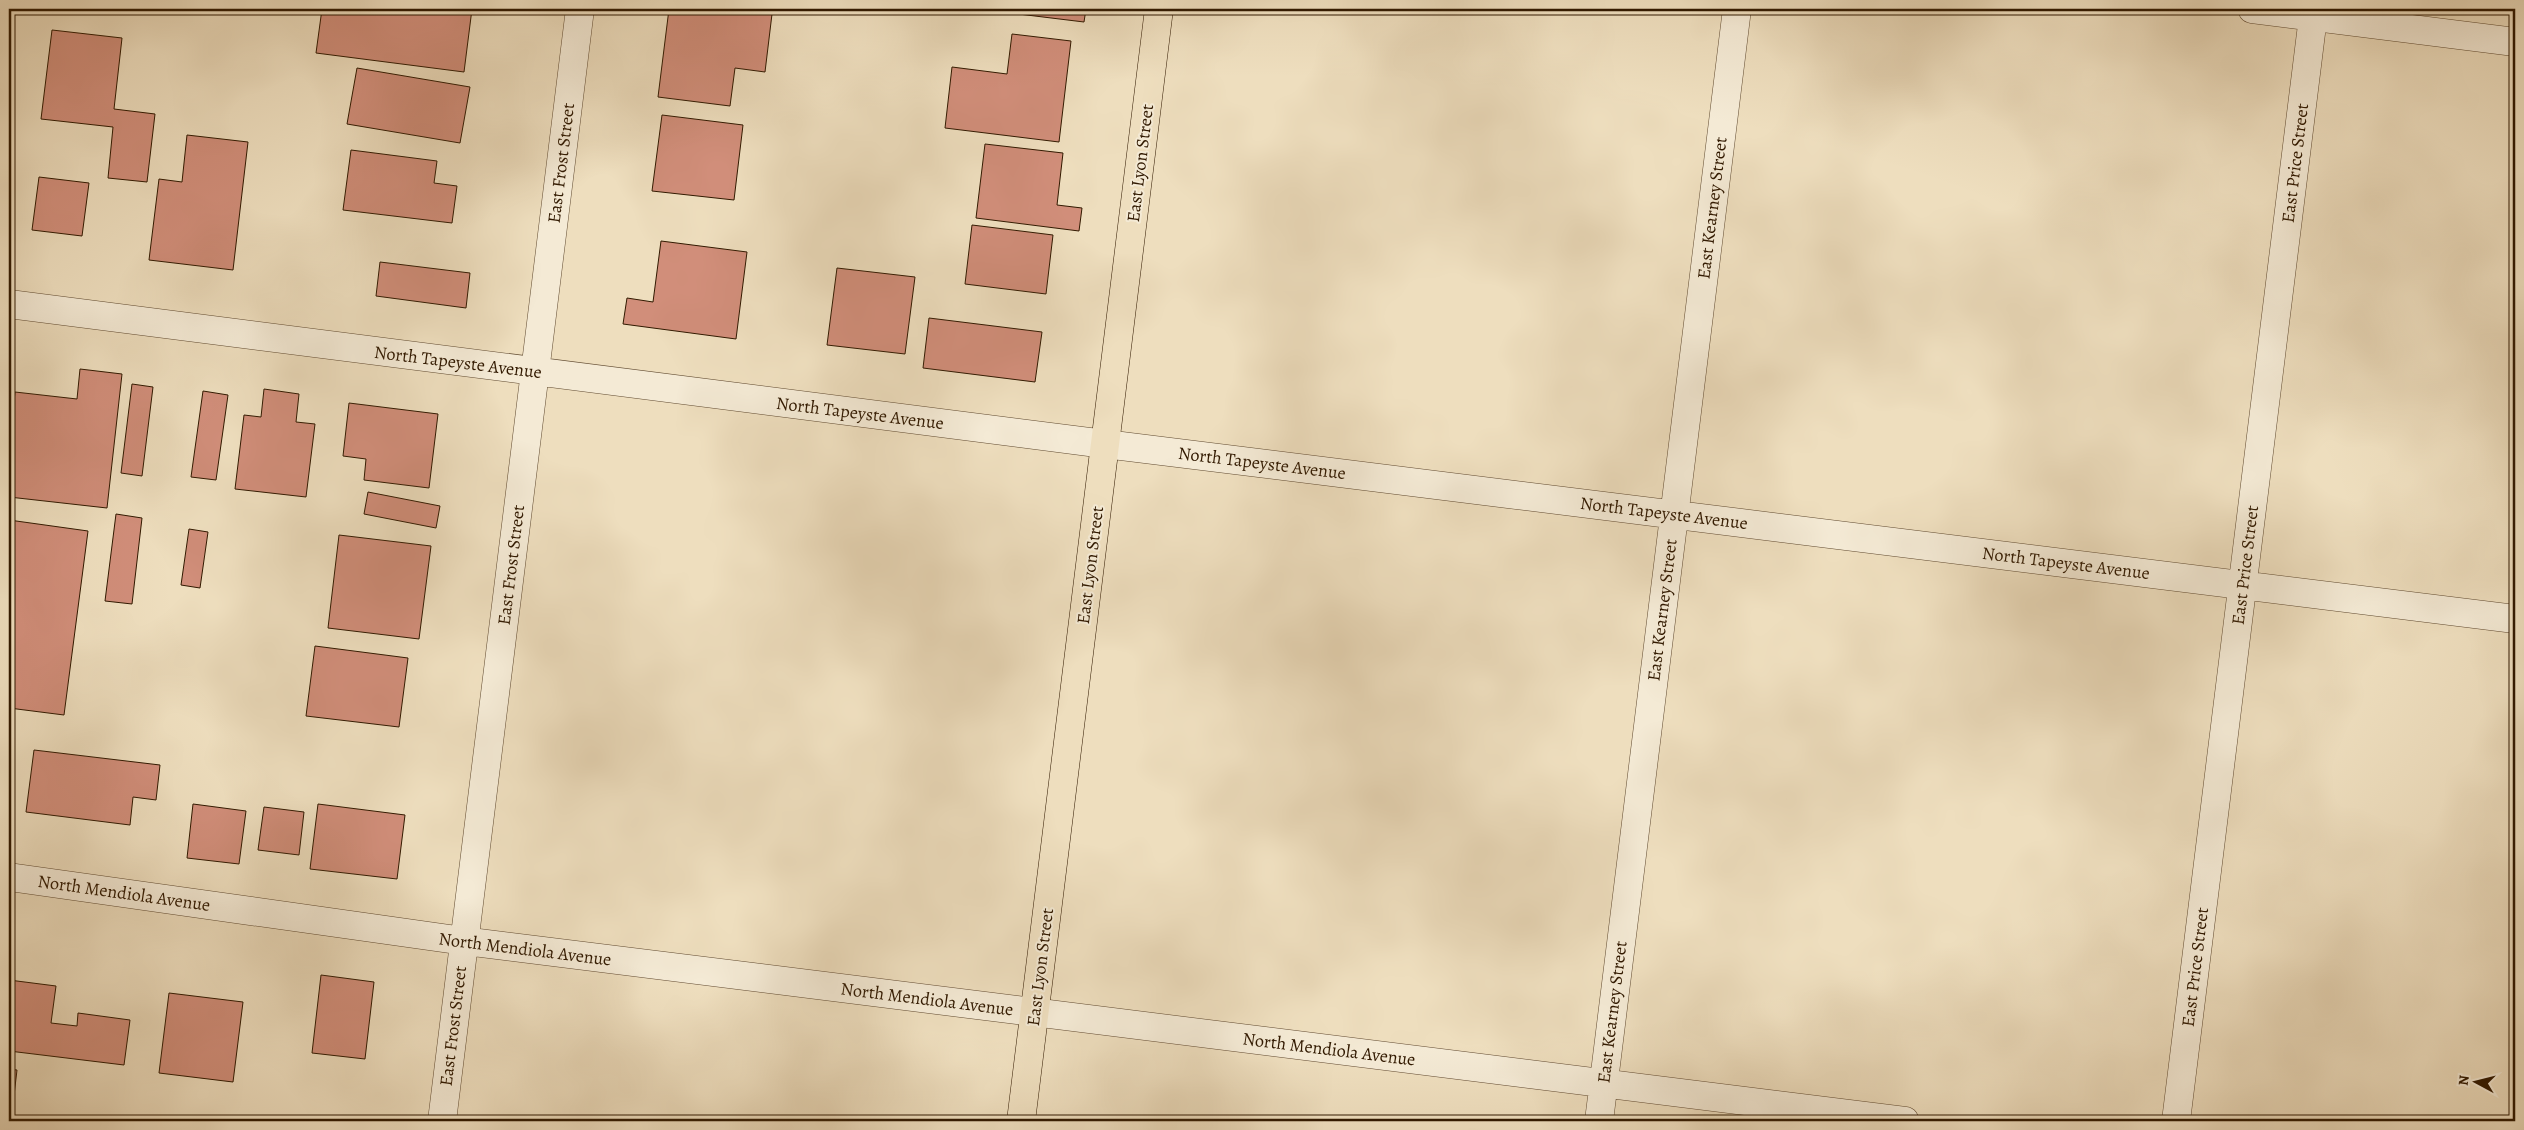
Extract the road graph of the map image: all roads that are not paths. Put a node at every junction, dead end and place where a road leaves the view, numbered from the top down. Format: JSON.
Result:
{"nodes":[{"id":1,"x":580,"y":9,"type":"edge"},
{"id":2,"x":1159,"y":9,"type":"edge"},
{"id":3,"x":1737,"y":9,"type":"edge"},
{"id":4,"x":2252,"y":9,"type":"edge"},
{"id":5,"x":2314,"y":13,"type":"edge"},
{"id":6,"x":2515,"y":42,"type":"edge"},
{"id":7,"x":9,"y":304,"type":"edge"},
{"id":8,"x":535,"y":372,"type":"junction"},
{"id":9,"x":1105,"y":444,"type":"junction"},
{"id":10,"x":1674,"y":515,"type":"junction"},
{"id":11,"x":2243,"y":585,"type":"junction"},
{"id":12,"x":2515,"y":619,"type":"edge"},
{"id":13,"x":9,"y":877,"type":"edge"},
{"id":14,"x":464,"y":941,"type":"junction"},
{"id":15,"x":1034,"y":1013,"type":"junction"},
{"id":16,"x":1603,"y":1084,"type":"junction"},
{"id":17,"x":442,"y":1121,"type":"edge"},
{"id":18,"x":1021,"y":1121,"type":"edge"},
{"id":19,"x":1598,"y":1121,"type":"edge"},
{"id":20,"x":1905,"y":1121,"type":"edge"},
{"id":21,"x":2176,"y":1121,"type":"edge"}],
"edges":[{"from":1,"to":8,"type":"street","name":"East Frost Street"},
{"from":2,"to":9,"type":"main road","name":"East Lyon Street"},
{"from":3,"to":10,"type":"street","name":"East Kearney Street"},
{"from":4,"to":5,"type":"street"},
{"from":5,"to":6,"type":"street"},
{"from":5,"to":11,"type":"street","name":"East Price Street"},
{"from":7,"to":8,"type":"street","name":"North Tapeyste Avenue"},
{"from":8,"to":9,"type":"street","name":"North Tapeyste Avenue"},
{"from":8,"to":14,"type":"street","name":"East Frost Street"},
{"from":9,"to":10,"type":"street","name":"North Tapeyste Avenue"},
{"from":9,"to":15,"type":"main road","name":"East Lyon Street"},
{"from":10,"to":11,"type":"street","name":"North Tapeyste Avenue"},
{"from":10,"to":16,"type":"street","name":"East Kearney Street"},
{"from":11,"to":12,"type":"street","name":"North Tapeyste Avenue"},
{"from":11,"to":21,"type":"street","name":"East Price Street"},
{"from":13,"to":14,"type":"street","name":"North Mendiola Avenue"},
{"from":14,"to":15,"type":"street","name":"North Mendiola Avenue"},
{"from":14,"to":17,"type":"street","name":"East Frost Street"},
{"from":15,"to":16,"type":"street","name":"North Mendiola Avenue"},
{"from":15,"to":18,"type":"main road","name":"East Lyon Street"},
{"from":16,"to":19,"type":"street","name":"East Kearney Street"},
{"from":16,"to":20,"type":"street","name":"North Mendiola Avenue"}]}
